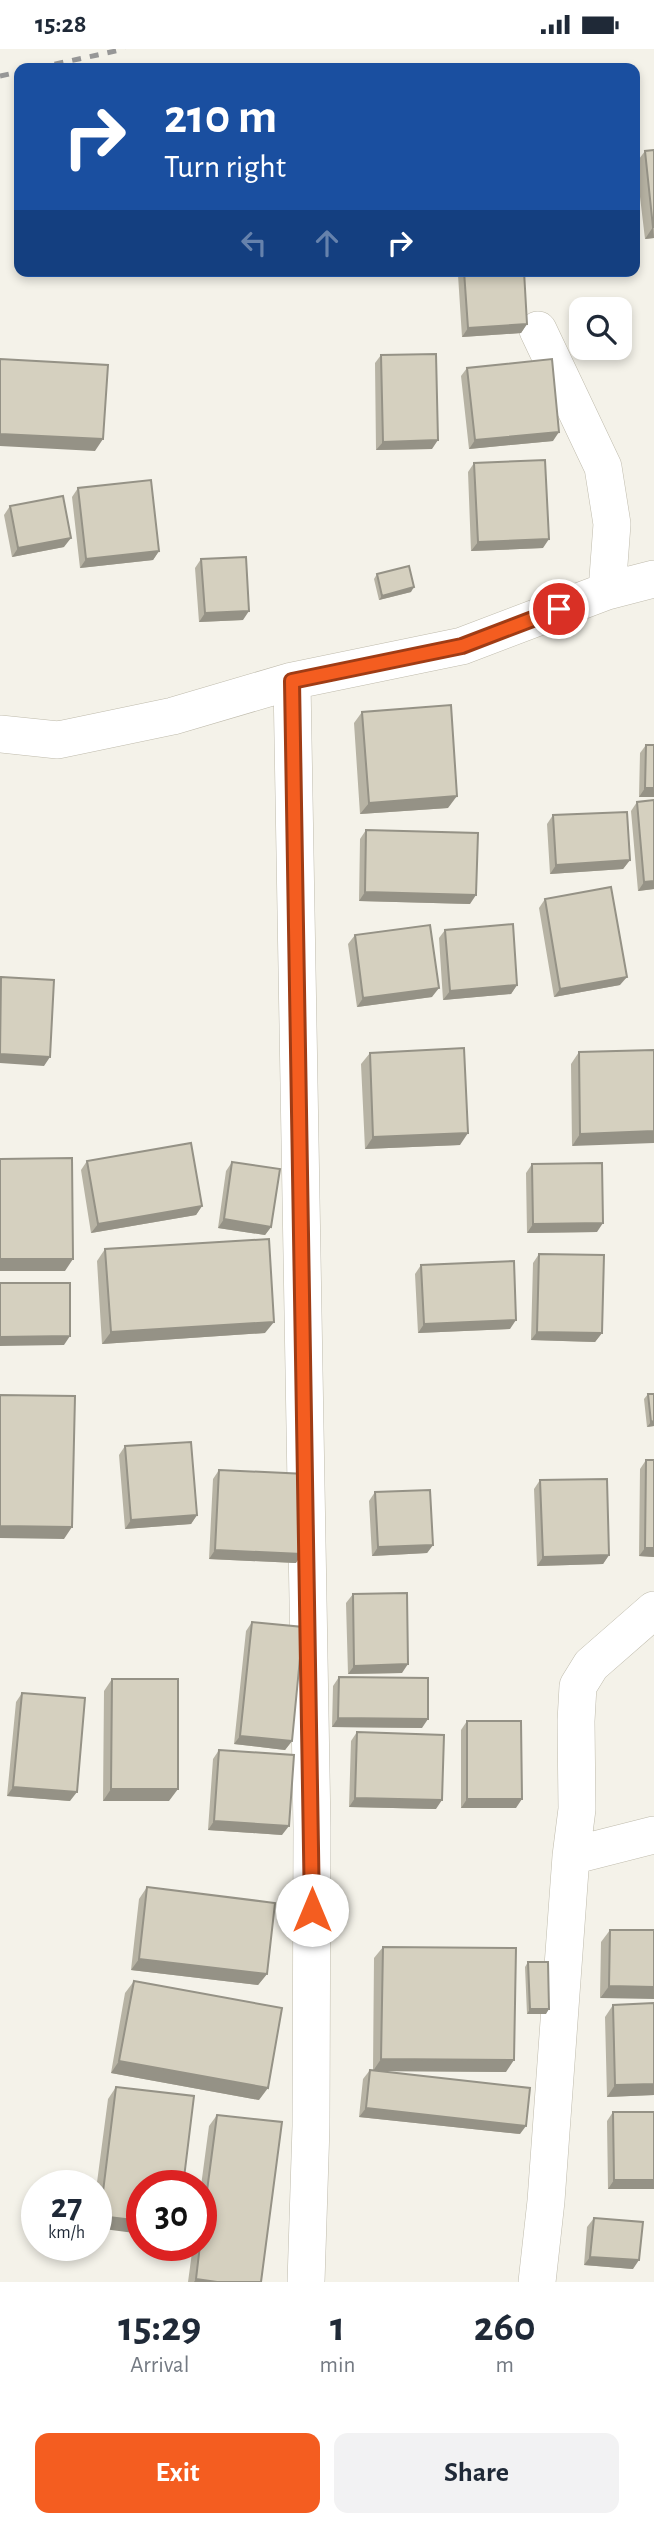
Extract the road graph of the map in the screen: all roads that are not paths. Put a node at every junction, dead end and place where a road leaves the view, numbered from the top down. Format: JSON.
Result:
{"nodes":[{"id":1,"x":538,"y":330,"type":"dead end"},
{"id":2,"x":654,"y":579,"type":"edge"},
{"id":3,"x":607,"y":591,"type":"junction"},
{"id":4,"x":292,"y":681,"type":"junction"},
{"id":5,"x":0,"y":734,"type":"edge"},
{"id":6,"x":654,"y":1611,"type":"edge"},
{"id":7,"x":654,"y":1835,"type":"edge"},
{"id":8,"x":570,"y":1856,"type":"junction"},
{"id":9,"x":306,"y":2282,"type":"edge"},
{"id":10,"x":537,"y":2282,"type":"edge"}],
"edges":[{"from":1,"to":3,"type":"street"},
{"from":2,"to":3,"type":"street"},
{"from":3,"to":4,"type":"street"},
{"from":4,"to":5,"type":"street"},
{"from":4,"to":9,"type":"street"},
{"from":6,"to":8,"type":"street"},
{"from":7,"to":8,"type":"street"},
{"from":8,"to":10,"type":"street"}]}
